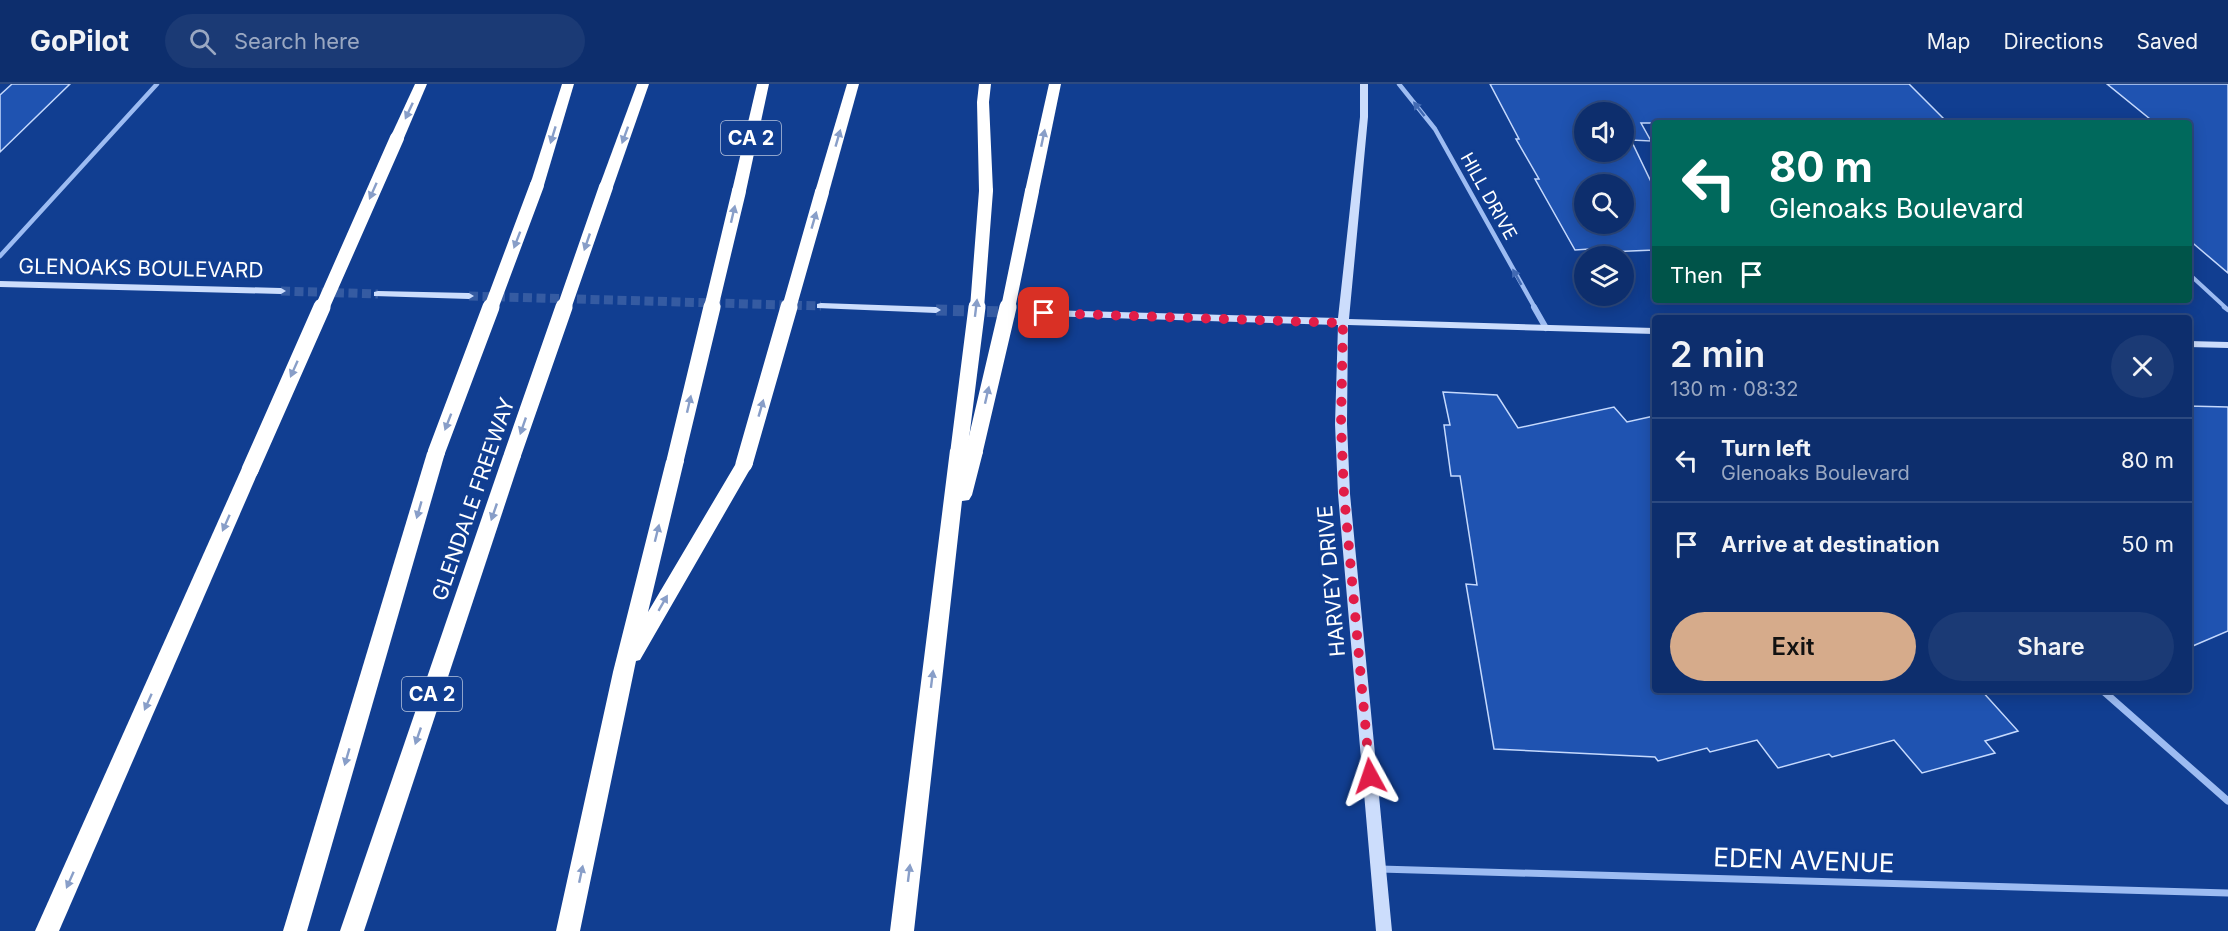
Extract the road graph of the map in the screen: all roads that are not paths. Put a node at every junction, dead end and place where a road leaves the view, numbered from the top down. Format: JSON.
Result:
{"nodes":[{"id":1,"x":157,"y":84,"type":"edge"},
{"id":2,"x":421,"y":84,"type":"edge"},
{"id":3,"x":568,"y":84,"type":"edge"},
{"id":4,"x":643,"y":84,"type":"edge"},
{"id":5,"x":763,"y":84,"type":"edge"},
{"id":6,"x":853,"y":84,"type":"edge"},
{"id":7,"x":985,"y":84,"type":"edge"},
{"id":8,"x":1055,"y":84,"type":"edge"},
{"id":9,"x":1364,"y":84,"type":"edge"},
{"id":10,"x":1399,"y":84,"type":"edge"},
{"id":11,"x":0,"y":256,"type":"edge"},
{"id":12,"x":2192,"y":277,"type":"edge"},
{"id":13,"x":0,"y":284,"type":"edge"},
{"id":14,"x":281,"y":291,"type":"tunnel mouth"},
{"id":15,"x":378,"y":294,"type":"tunnel mouth"},
{"id":16,"x":469,"y":296,"type":"tunnel mouth"},
{"id":17,"x":821,"y":306,"type":"tunnel mouth"},
{"id":18,"x":936,"y":310,"type":"tunnel mouth"},
{"id":19,"x":2228,"y":310,"type":"edge"},
{"id":20,"x":1044,"y":313,"type":"tunnel mouth"},
{"id":21,"x":1343,"y":323,"type":"junction"},
{"id":22,"x":1546,"y":328,"type":"junction"},
{"id":23,"x":1652,"y":331,"type":"edge"},
{"id":24,"x":2192,"y":344,"type":"edge"},
{"id":25,"x":2228,"y":345,"type":"edge"},
{"id":26,"x":966,"y":451,"type":"junction"},
{"id":27,"x":623,"y":672,"type":"junction"},
{"id":28,"x":2105,"y":693,"type":"edge"},
{"id":29,"x":2228,"y":801,"type":"edge"},
{"id":30,"x":1378,"y":869,"type":"junction"},
{"id":31,"x":2228,"y":893,"type":"edge"},
{"id":32,"x":47,"y":931,"type":"edge"},
{"id":33,"x":295,"y":931,"type":"edge"},
{"id":34,"x":352,"y":931,"type":"edge"},
{"id":35,"x":568,"y":931,"type":"edge"},
{"id":36,"x":902,"y":931,"type":"edge"},
{"id":37,"x":1384,"y":931,"type":"edge"}],
"edges":[{"from":1,"to":11,"type":"street"},
{"from":2,"to":32,"type":"highway","one_way":true,"bridge":true},
{"from":3,"to":33,"type":"highway","one_way":true,"bridge":true},
{"from":4,"to":34,"type":"highway","name":"GLENDALE FREEWAY","number":"CA 2","one_way":true,"bridge":true},
{"from":27,"to":5,"type":"highway","number":"CA 2","one_way":true,"bridge":true},
{"from":27,"to":6,"type":"highway","one_way":true,"bridge":true},
{"from":26,"to":7,"type":"highway","one_way":true,"bridge":true},
{"from":26,"to":8,"type":"highway","one_way":true,"bridge":true},
{"from":9,"to":21,"type":"street","name":"HARVEY DRIVE"},
{"from":22,"to":10,"type":"street","name":"HILL DRIVE","one_way":true},
{"from":12,"to":19,"type":"lane"},
{"from":13,"to":14,"type":"street","name":"GLENOAKS BOULEVARD"},
{"from":15,"to":16,"type":"street"},
{"from":17,"to":18,"type":"street"},
{"from":20,"to":21,"type":"street"},
{"from":21,"to":22,"type":"street"},
{"from":21,"to":30,"type":"street","name":"HARVEY DRIVE"},
{"from":22,"to":23,"type":"street"},
{"from":24,"to":25,"type":"street"},
{"from":36,"to":26,"type":"highway","one_way":true},
{"from":35,"to":27,"type":"highway","number":"CA 2","one_way":true},
{"from":28,"to":29,"type":"street"},
{"from":30,"to":31,"type":"street","name":"EDEN AVENUE"},
{"from":30,"to":37,"type":"street","name":"HARVEY DRIVE"}]}
